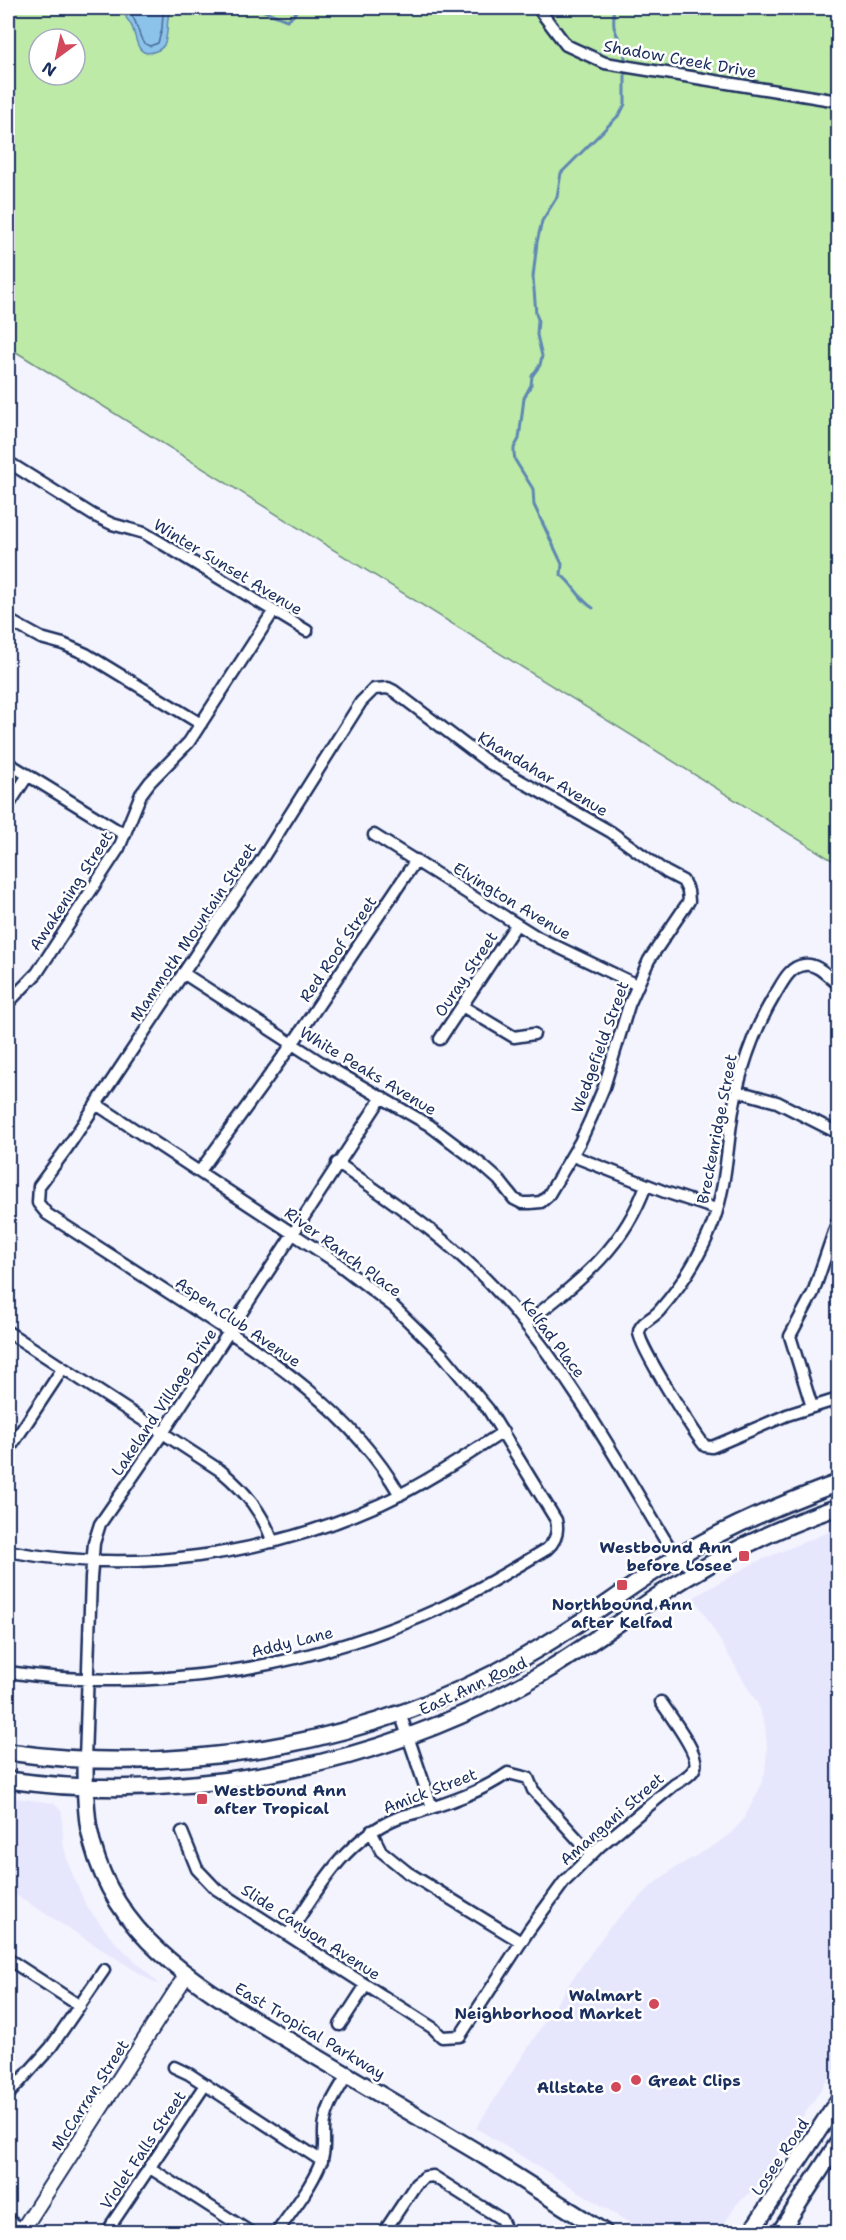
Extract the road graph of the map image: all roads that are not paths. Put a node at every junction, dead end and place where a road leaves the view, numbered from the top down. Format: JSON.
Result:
{"nodes":[{"id":1,"x":538,"y":8,"type":"edge"},
{"id":2,"x":838,"y":102,"type":"edge"},
{"id":3,"x":8,"y":462,"type":"edge"},
{"id":4,"x":273,"y":612,"type":"junction"},
{"id":5,"x":8,"y":620,"type":"edge"},
{"id":6,"x":307,"y":631,"type":"dead end"},
{"id":7,"x":380,"y":688,"type":"joint"},
{"id":8,"x":201,"y":724,"type":"junction"},
{"id":9,"x":8,"y":763,"type":"edge"},
{"id":10,"x":28,"y":775,"type":"junction"},
{"id":11,"x":8,"y":806,"type":"edge"},
{"id":12,"x":125,"y":835,"type":"junction"},
{"id":13,"x":374,"y":835,"type":"dead end"},
{"id":14,"x":416,"y":860,"type":"junction"},
{"id":15,"x":688,"y":891,"type":"joint"},
{"id":16,"x":516,"y":925,"type":"junction"},
{"id":17,"x":183,"y":973,"type":"junction"},
{"id":18,"x":838,"y":984,"type":"edge"},
{"id":19,"x":638,"y":985,"type":"junction"},
{"id":20,"x":8,"y":1003,"type":"edge"},
{"id":21,"x":462,"y":1006,"type":"junction"},
{"id":22,"x":534,"y":1034,"type":"dead end"},
{"id":23,"x":440,"y":1039,"type":"dead end"},
{"id":24,"x":293,"y":1043,"type":"junction"},
{"id":25,"x":737,"y":1091,"type":"junction"},
{"id":26,"x":382,"y":1097,"type":"junction"},
{"id":27,"x":96,"y":1104,"type":"junction"},
{"id":28,"x":838,"y":1133,"type":"edge"},
{"id":29,"x":573,"y":1156,"type":"junction"},
{"id":30,"x":338,"y":1163,"type":"junction"},
{"id":31,"x":200,"y":1171,"type":"junction"},
{"id":32,"x":646,"y":1185,"type":"junction"},
{"id":33,"x":38,"y":1199,"type":"joint"},
{"id":34,"x":530,"y":1203,"type":"joint"},
{"id":35,"x":716,"y":1209,"type":"junction"},
{"id":36,"x":838,"y":1220,"type":"edge"},
{"id":37,"x":292,"y":1233,"type":"junction"},
{"id":38,"x":525,"y":1324,"type":"junction"},
{"id":39,"x":8,"y":1332,"type":"edge"},
{"id":40,"x":228,"y":1332,"type":"junction"},
{"id":41,"x":63,"y":1368,"type":"junction"},
{"id":42,"x":838,"y":1399,"type":"edge"},
{"id":43,"x":812,"y":1407,"type":"junction"},
{"id":44,"x":503,"y":1432,"type":"junction"},
{"id":45,"x":163,"y":1433,"type":"junction"},
{"id":46,"x":8,"y":1451,"type":"edge"},
{"id":47,"x":838,"y":1483,"type":"edge"},
{"id":48,"x":400,"y":1495,"type":"junction"},
{"id":49,"x":838,"y":1507,"type":"edge"},
{"id":50,"x":556,"y":1537,"type":"joint"},
{"id":51,"x":273,"y":1542,"type":"junction"},
{"id":52,"x":8,"y":1551,"type":"edge"},
{"id":53,"x":676,"y":1558,"type":"junction"},
{"id":54,"x":92,"y":1562,"type":"junction"},
{"id":55,"x":698,"y":1572,"type":"junction"},
{"id":56,"x":8,"y":1672,"type":"edge"},
{"id":57,"x":86,"y":1680,"type":"junction"},
{"id":58,"x":662,"y":1702,"type":"dead end"},
{"id":59,"x":400,"y":1713,"type":"junction"},
{"id":60,"x":407,"y":1735,"type":"junction"},
{"id":61,"x":8,"y":1752,"type":"edge"},
{"id":62,"x":85,"y":1760,"type":"junction"},
{"id":63,"x":8,"y":1780,"type":"edge"},
{"id":64,"x":85,"y":1788,"type":"junction"},
{"id":65,"x":432,"y":1807,"type":"junction"},
{"id":66,"x":371,"y":1831,"type":"junction"},
{"id":67,"x":182,"y":1832,"type":"dead end"},
{"id":68,"x":591,"y":1854,"type":"junction"},
{"id":69,"x":288,"y":1935,"type":"junction"},
{"id":70,"x":521,"y":1942,"type":"junction"},
{"id":71,"x":8,"y":1959,"type":"edge"},
{"id":72,"x":104,"y":1970,"type":"dead end"},
{"id":73,"x":187,"y":1974,"type":"junction"},
{"id":74,"x":366,"y":1985,"type":"junction"},
{"id":75,"x":80,"y":2006,"type":"junction"},
{"id":76,"x":340,"y":2025,"type":"dead end"},
{"id":77,"x":447,"y":2038,"type":"joint"},
{"id":78,"x":174,"y":2067,"type":"dead end"},
{"id":79,"x":347,"y":2075,"type":"junction"},
{"id":80,"x":205,"y":2085,"type":"junction"},
{"id":81,"x":8,"y":2095,"type":"edge"},
{"id":82,"x":838,"y":2101,"type":"edge"},
{"id":83,"x":838,"y":2143,"type":"edge"},
{"id":84,"x":322,"y":2160,"type":"junction"},
{"id":85,"x":150,"y":2168,"type":"junction"},
{"id":86,"x":8,"y":2220,"type":"edge"},
{"id":87,"x":22,"y":2231,"type":"edge"},
{"id":88,"x":507,"y":2231,"type":"edge"},
{"id":89,"x":108,"y":2232,"type":"edge"},
{"id":90,"x":250,"y":2232,"type":"edge"},
{"id":91,"x":277,"y":2232,"type":"edge"},
{"id":92,"x":384,"y":2232,"type":"edge"},
{"id":93,"x":604,"y":2232,"type":"edge"},
{"id":94,"x":751,"y":2232,"type":"edge"},
{"id":95,"x":780,"y":2232,"type":"edge"}],
"edges":[{"from":1,"to":2,"type":"street","name":"Shadow Creek Drive"},
{"from":3,"to":4,"type":"street","name":"Winter Sunset Avenue"},
{"from":4,"to":6,"type":"street","name":"Winter Sunset Avenue"},
{"from":4,"to":8,"type":"street","name":"Awakening Street"},
{"from":5,"to":8,"type":"street"},
{"from":7,"to":15,"type":"street","name":"Khandahar Avenue"},
{"from":7,"to":17,"type":"street","name":"Mammoth Mountain Street"},
{"from":8,"to":12,"type":"street","name":"Awakening Street"},
{"from":9,"to":10,"type":"street"},
{"from":10,"to":11,"type":"street"},
{"from":10,"to":12,"type":"street"},
{"from":12,"to":20,"type":"street","name":"Awakening Street"},
{"from":13,"to":14,"type":"street","name":"Elvington Avenue"},
{"from":14,"to":16,"type":"street","name":"Elvington Avenue"},
{"from":14,"to":24,"type":"street","name":"Red Roof Street"},
{"from":15,"to":19,"type":"street","name":"Wedgefield Street"},
{"from":16,"to":19,"type":"street","name":"Elvington Avenue"},
{"from":16,"to":21,"type":"street","name":"Ouray Street"},
{"from":17,"to":24,"type":"street","name":"White Peaks Avenue"},
{"from":17,"to":27,"type":"street","name":"Mammoth Mountain Street"},
{"from":18,"to":25,"type":"street","name":"Breckenridge Street"},
{"from":19,"to":29,"type":"street","name":"Wedgefield Street"},
{"from":21,"to":22,"type":"street"},
{"from":21,"to":23,"type":"street","name":"Ouray Street"},
{"from":24,"to":26,"type":"street","name":"White Peaks Avenue"},
{"from":24,"to":31,"type":"street","name":"Red Roof Street"},
{"from":25,"to":28,"type":"street"},
{"from":25,"to":35,"type":"street","name":"Breckenridge Street"},
{"from":26,"to":30,"type":"street","name":"Lakeland Village Drive"},
{"from":26,"to":34,"type":"street","name":"White Peaks Avenue"},
{"from":27,"to":31,"type":"street","name":"River Ranch Place"},
{"from":27,"to":33,"type":"street","name":"Mammoth Mountain Street"},
{"from":29,"to":32,"type":"street"},
{"from":29,"to":34,"type":"street","name":"Wedgefield Street"},
{"from":30,"to":37,"type":"street","name":"Lakeland Village Drive"},
{"from":30,"to":38,"type":"street","name":"Kelfad Place"},
{"from":31,"to":37,"type":"street","name":"River Ranch Place"},
{"from":32,"to":35,"type":"street"},
{"from":32,"to":38,"type":"street"},
{"from":33,"to":40,"type":"street","name":"Aspen Club Avenue"},
{"from":35,"to":43,"type":"street","name":"Breckenridge Street"},
{"from":36,"to":43,"type":"street"},
{"from":37,"to":40,"type":"street","name":"Lakeland Village Drive"},
{"from":37,"to":44,"type":"street","name":"River Ranch Place"},
{"from":38,"to":53,"type":"street","name":"Kelfad Place"},
{"from":39,"to":41,"type":"street"},
{"from":40,"to":45,"type":"street","name":"Lakeland Village Drive"},
{"from":40,"to":48,"type":"street","name":"Aspen Club Avenue"},
{"from":41,"to":45,"type":"street"},
{"from":41,"to":46,"type":"street"},
{"from":42,"to":43,"type":"street"},
{"from":44,"to":48,"type":"street"},
{"from":44,"to":50,"type":"street","name":"River Ranch Place"},
{"from":45,"to":51,"type":"street"},
{"from":45,"to":54,"type":"street","name":"Lakeland Village Drive"},
{"from":47,"to":53,"type":"main road","name":"East Ann Road"},
{"from":48,"to":51,"type":"street"},
{"from":49,"to":55,"type":"main road","name":"East Ann Road"},
{"from":50,"to":57,"type":"street","name":"Addy Lane"},
{"from":51,"to":54,"type":"street"},
{"from":52,"to":54,"type":"street"},
{"from":53,"to":55,"type":"street","name":"Kelfad Place"},
{"from":53,"to":59,"type":"main road","name":"East Ann Road"},
{"from":54,"to":57,"type":"street","name":"Lakeland Village Drive"},
{"from":55,"to":60,"type":"main road","name":"East Ann Road"},
{"from":56,"to":57,"type":"street","name":"Addy Lane"},
{"from":57,"to":62,"type":"street","name":"Lakeland Village Drive"},
{"from":58,"to":68,"type":"street","name":"Amangani Street"},
{"from":59,"to":60,"type":"street"},
{"from":59,"to":62,"type":"main road","name":"East Ann Road"},
{"from":60,"to":64,"type":"main road","name":"East Ann Road"},
{"from":60,"to":65,"type":"street"},
{"from":61,"to":62,"type":"main road"},
{"from":62,"to":64,"type":"main road","name":"East Tropical Parkway"},
{"from":63,"to":64,"type":"main road"},
{"from":64,"to":73,"type":"main road","name":"East Tropical Parkway"},
{"from":65,"to":66,"type":"street","name":"Amick Street"},
{"from":65,"to":68,"type":"street","name":"Amick Street"},
{"from":66,"to":69,"type":"street","name":"Amick Street"},
{"from":66,"to":70,"type":"street"},
{"from":67,"to":69,"type":"street","name":"Slide Canyon Avenue"},
{"from":68,"to":70,"type":"street","name":"Amangani Street"},
{"from":69,"to":74,"type":"street","name":"Slide Canyon Avenue"},
{"from":70,"to":77,"type":"street","name":"Amangani Street"},
{"from":71,"to":75,"type":"street"},
{"from":72,"to":75,"type":"street"},
{"from":73,"to":79,"type":"main road","name":"East Tropical Parkway"},
{"from":73,"to":87,"type":"street","name":"McCarran Street"},
{"from":74,"to":76,"type":"street"},
{"from":74,"to":77,"type":"street","name":"Slide Canyon Avenue"},
{"from":75,"to":81,"type":"street"},
{"from":78,"to":80,"type":"street"},
{"from":79,"to":84,"type":"street"},
{"from":79,"to":93,"type":"main road","name":"East Tropical Parkway"},
{"from":80,"to":84,"type":"street"},
{"from":80,"to":85,"type":"street","name":"Violet Falls Street"},
{"from":82,"to":94,"type":"main road","name":"Losee Road"},
{"from":83,"to":95,"type":"main road"},
{"from":84,"to":91,"type":"street"},
{"from":85,"to":89,"type":"street","name":"Violet Falls Street"},
{"from":85,"to":90,"type":"street"},
{"from":86,"to":87,"type":"street"},
{"from":88,"to":92,"type":"street"}]}
